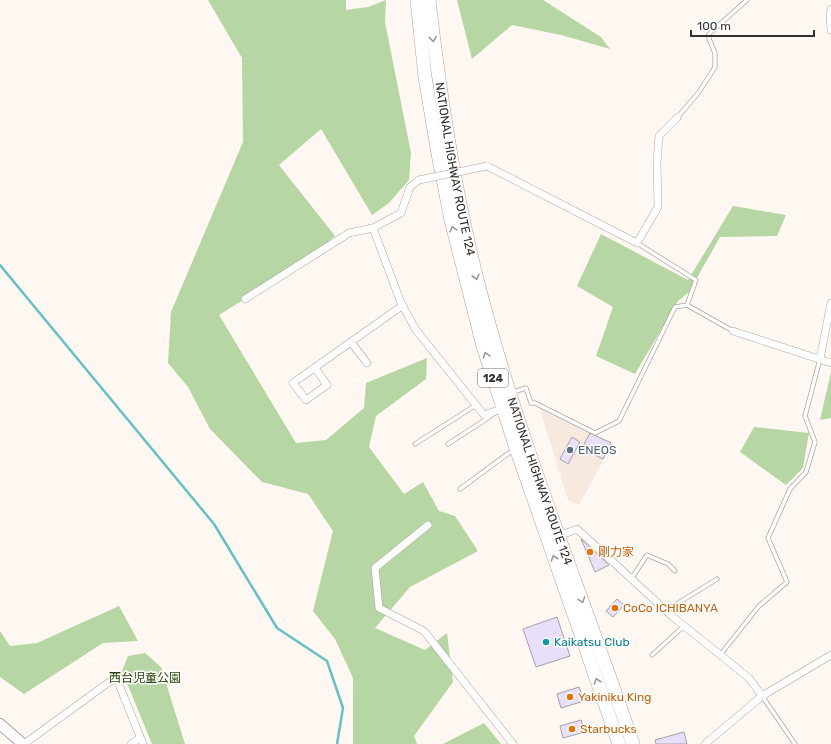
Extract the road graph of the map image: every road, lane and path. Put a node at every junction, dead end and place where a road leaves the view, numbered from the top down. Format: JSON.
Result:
{"nodes":[{"id":1,"x":417,"y":0,"type":"edge"},
{"id":2,"x":429,"y":0,"type":"edge"},
{"id":3,"x":747,"y":0,"type":"edge"},
{"id":4,"x":831,"y":9,"type":"edge"},
{"id":5,"x":831,"y":30,"type":"edge"},
{"id":6,"x":677,"y":118,"type":"joint"},
{"id":7,"x":373,"y":228,"type":"junction"},
{"id":8,"x":637,"y":243,"type":"junction"},
{"id":9,"x":245,"y":299,"type":"dead end"},
{"id":10,"x":831,"y":303,"type":"edge"},
{"id":11,"x":403,"y":305,"type":"junction"},
{"id":12,"x":687,"y":305,"type":"junction"},
{"id":13,"x":733,"y":331,"type":"joint"},
{"id":14,"x":351,"y":342,"type":"junction"},
{"id":15,"x":820,"y":360,"type":"junction"},
{"id":16,"x":367,"y":363,"type":"dead end"},
{"id":17,"x":831,"y":363,"type":"edge"},
{"id":18,"x":315,"y":368,"type":"junction"},
{"id":19,"x":505,"y":404,"type":"junction"},
{"id":20,"x":476,"y":405,"type":"junction"},
{"id":21,"x":416,"y":444,"type":"dead end"},
{"id":22,"x":448,"y":444,"type":"dead end"},
{"id":23,"x":516,"y":448,"type":"junction"},
{"id":24,"x":460,"y":489,"type":"dead end"},
{"id":25,"x":428,"y":525,"type":"dead end"},
{"id":26,"x":554,"y":537,"type":"junction"},
{"id":27,"x":675,"y":571,"type":"dead end"},
{"id":28,"x":631,"y":579,"type":"junction"},
{"id":29,"x":718,"y":579,"type":"dead end"},
{"id":30,"x":666,"y":611,"type":"junction"},
{"id":31,"x":684,"y":626,"type":"junction"},
{"id":32,"x":652,"y":655,"type":"dead end"},
{"id":33,"x":720,"y":655,"type":"junction"},
{"id":34,"x":831,"y":655,"type":"edge"},
{"id":35,"x":762,"y":696,"type":"junction"},
{"id":36,"x":1,"y":725,"type":"edge"},
{"id":37,"x":142,"y":741,"type":"edge"},
{"id":38,"x":23,"y":744,"type":"edge"},
{"id":39,"x":131,"y":744,"type":"edge"},
{"id":40,"x":513,"y":744,"type":"edge"},
{"id":41,"x":619,"y":744,"type":"edge"},
{"id":42,"x":633,"y":744,"type":"edge"},
{"id":43,"x":705,"y":744,"type":"edge"},
{"id":44,"x":794,"y":744,"type":"edge"}],
"edges":[{"from":19,"to":1,"type":"highway","name":"NATIONAL HIGHWAY ROUTE 124","number":"124","one_way":true},
{"from":2,"to":19,"type":"highway","name":"NATIONAL HIGHWAY ROUTE 124","number":"124","one_way":true},
{"from":3,"to":6,"type":"lane"},
{"from":4,"to":5,"type":"street"},
{"from":6,"to":8,"type":"street"},
{"from":7,"to":8,"type":"street","bridge":true},
{"from":7,"to":9,"type":"street"},
{"from":7,"to":11,"type":"street"},
{"from":8,"to":12,"type":"lane"},
{"from":10,"to":15,"type":"street"},
{"from":11,"to":14,"type":"street"},
{"from":11,"to":20,"type":"street"},
{"from":12,"to":13,"type":"lane"},
{"from":12,"to":19,"type":"lane"},
{"from":13,"to":15,"type":"street"},
{"from":14,"to":16,"type":"street"},
{"from":14,"to":18,"type":"street"},
{"from":15,"to":17,"type":"street"},
{"from":15,"to":33,"type":"lane"},
{"from":18,"to":18,"type":"street"},
{"from":19,"to":20,"type":"street"},
{"from":19,"to":22,"type":"lane"},
{"from":19,"to":23,"type":"highway","name":"NATIONAL HIGHWAY ROUTE 124","number":"124"},
{"from":19,"to":26,"type":"highway","name":"NATIONAL HIGHWAY ROUTE 124","number":"124"},
{"from":20,"to":21,"type":"lane"},
{"from":23,"to":24,"type":"lane"},
{"from":23,"to":26,"type":"highway","name":"NATIONAL HIGHWAY ROUTE 124","number":"124"},
{"from":25,"to":40,"type":"street"},
{"from":26,"to":28,"type":"street"},
{"from":41,"to":26,"type":"highway","name":"NATIONAL HIGHWAY ROUTE 124","number":"124","one_way":true},
{"from":26,"to":42,"type":"highway","name":"NATIONAL HIGHWAY ROUTE 124","number":"124","one_way":true},
{"from":27,"to":28,"type":"lane"},
{"from":28,"to":30,"type":"street"},
{"from":29,"to":30,"type":"lane"},
{"from":30,"to":31,"type":"street"},
{"from":31,"to":32,"type":"lane"},
{"from":31,"to":33,"type":"street"},
{"from":33,"to":35,"type":"street"},
{"from":34,"to":35,"type":"street"},
{"from":35,"to":43,"type":"street"},
{"from":35,"to":44,"type":"lane"},
{"from":36,"to":38,"type":"street"},
{"from":37,"to":38,"type":"street"},
{"from":37,"to":39,"type":"street"}]}
